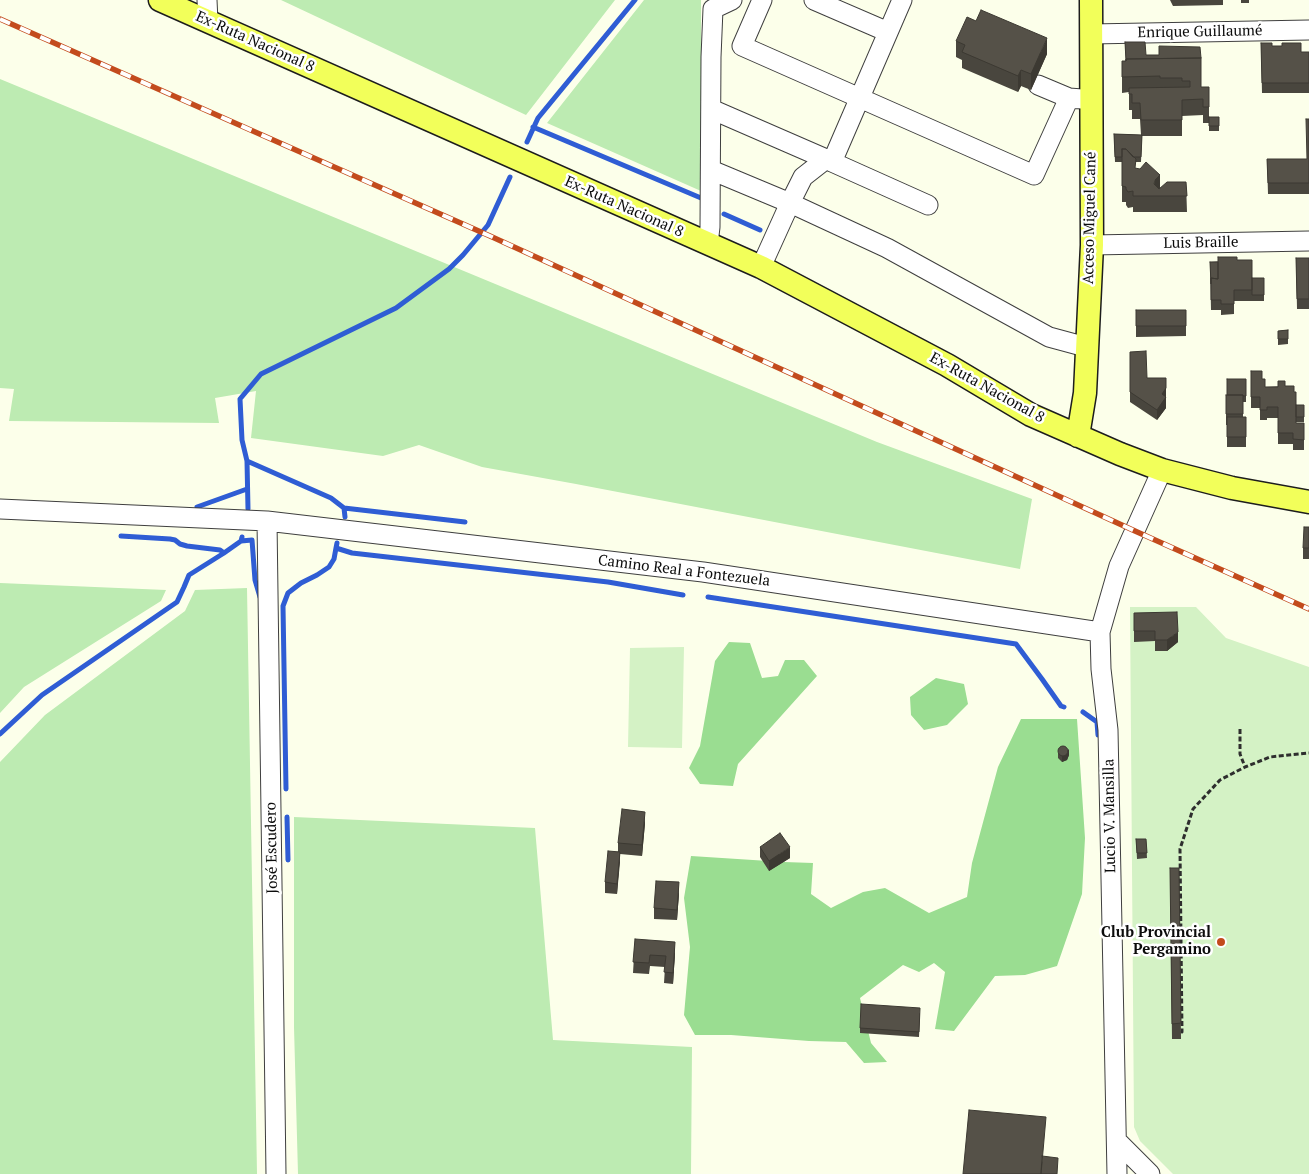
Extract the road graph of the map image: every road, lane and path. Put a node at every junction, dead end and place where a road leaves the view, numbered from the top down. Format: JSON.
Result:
{"nodes":[{"id":1,"x":160,"y":0,"type":"edge"},
{"id":2,"x":732,"y":0,"type":"edge"},
{"id":3,"x":762,"y":0,"type":"edge"},
{"id":4,"x":814,"y":0,"type":"edge"},
{"id":5,"x":902,"y":0,"type":"edge"},
{"id":6,"x":1090,"y":0,"type":"edge"},
{"id":7,"x":208,"y":11,"type":"edge"},
{"id":8,"x":1309,"y":30,"type":"edge"},
{"id":9,"x":888,"y":32,"type":"junction"},
{"id":10,"x":1091,"y":34,"type":"junction"},
{"id":11,"x":1038,"y":85,"type":"dead end"},
{"id":12,"x":1069,"y":98,"type":"junction"},
{"id":13,"x":859,"y":99,"type":"junction"},
{"id":14,"x":1091,"y":99,"type":"junction"},
{"id":15,"x":711,"y":109,"type":"junction"},
{"id":16,"x":829,"y":161,"type":"junction"},
{"id":17,"x":711,"y":170,"type":"junction"},
{"id":18,"x":790,"y":203,"type":"junction"},
{"id":19,"x":928,"y":205,"type":"dead end"},
{"id":20,"x":1309,"y":241,"type":"edge"},
{"id":21,"x":708,"y":244,"type":"junction"},
{"id":22,"x":1092,"y":245,"type":"junction"},
{"id":23,"x":761,"y":268,"type":"junction"},
{"id":24,"x":1086,"y":347,"type":"junction"},
{"id":25,"x":1078,"y":436,"type":"junction"},
{"id":26,"x":1162,"y":470,"type":"junction"},
{"id":27,"x":1309,"y":502,"type":"edge"},
{"id":28,"x":0,"y":509,"type":"edge"},
{"id":29,"x":267,"y":521,"type":"junction"},
{"id":30,"x":1100,"y":632,"type":"junction"},
{"id":31,"x":1240,"y":729,"type":"dead end"},
{"id":32,"x":1309,"y":753,"type":"edge"},
{"id":33,"x":1245,"y":767,"type":"junction"},
{"id":34,"x":1181,"y":1032,"type":"edge"},
{"id":35,"x":1117,"y":1141,"type":"junction"},
{"id":36,"x":276,"y":1174,"type":"edge"},
{"id":37,"x":1117,"y":1174,"type":"edge"},
{"id":38,"x":1150,"y":1174,"type":"edge"}],
"edges":[{"from":1,"to":7,"type":"main road","name":"Ex-Ruta Nacional 8"},
{"from":2,"to":15,"type":"street"},
{"from":3,"to":13,"type":"street"},
{"from":4,"to":9,"type":"street"},
{"from":5,"to":9,"type":"street"},
{"from":6,"to":10,"type":"main road","name":"Acceso Miguel Cané"},
{"from":7,"to":21,"type":"main road","name":"Ex-Ruta Nacional 8"},
{"from":8,"to":10,"type":"street","name":"Enrique Guillaumé"},
{"from":9,"to":13,"type":"street"},
{"from":10,"to":14,"type":"main road","name":"Acceso Miguel Cané"},
{"from":11,"to":12,"type":"street"},
{"from":12,"to":13,"type":"street"},
{"from":12,"to":14,"type":"street"},
{"from":13,"to":16,"type":"street"},
{"from":14,"to":22,"type":"main road","name":"Acceso Miguel Cané"},
{"from":15,"to":16,"type":"street"},
{"from":15,"to":17,"type":"street"},
{"from":16,"to":18,"type":"street"},
{"from":16,"to":19,"type":"street"},
{"from":17,"to":18,"type":"street"},
{"from":17,"to":21,"type":"street"},
{"from":18,"to":23,"type":"street"},
{"from":18,"to":24,"type":"street"},
{"from":20,"to":22,"type":"street","name":"Luis Braille"},
{"from":21,"to":23,"type":"main road","name":"Ex-Ruta Nacional 8"},
{"from":22,"to":24,"type":"main road","name":"Acceso Miguel Cané"},
{"from":23,"to":25,"type":"main road","name":"Ex-Ruta Nacional 8"},
{"from":24,"to":25,"type":"main road","name":"Acceso Miguel Cané"},
{"from":25,"to":26,"type":"main road","name":"Ex-Ruta Nacional 8"},
{"from":26,"to":27,"type":"main road","name":"Ex-Ruta Nacional 8"},
{"from":26,"to":30,"type":"street","name":"Lucio V. Mansilla"},
{"from":28,"to":29,"type":"street","name":"Camino Real a Fontezuela"},
{"from":29,"to":30,"type":"street","name":"Camino Real a Fontezuela"},
{"from":29,"to":36,"type":"street","name":"José Escudero"},
{"from":30,"to":35,"type":"street","name":"Lucio V. Mansilla"},
{"from":31,"to":33,"type":"path"},
{"from":32,"to":33,"type":"path"},
{"from":33,"to":34,"type":"path"},
{"from":35,"to":37,"type":"street","name":"Lucio V. Mansilla"},
{"from":35,"to":38,"type":"street"}]}
